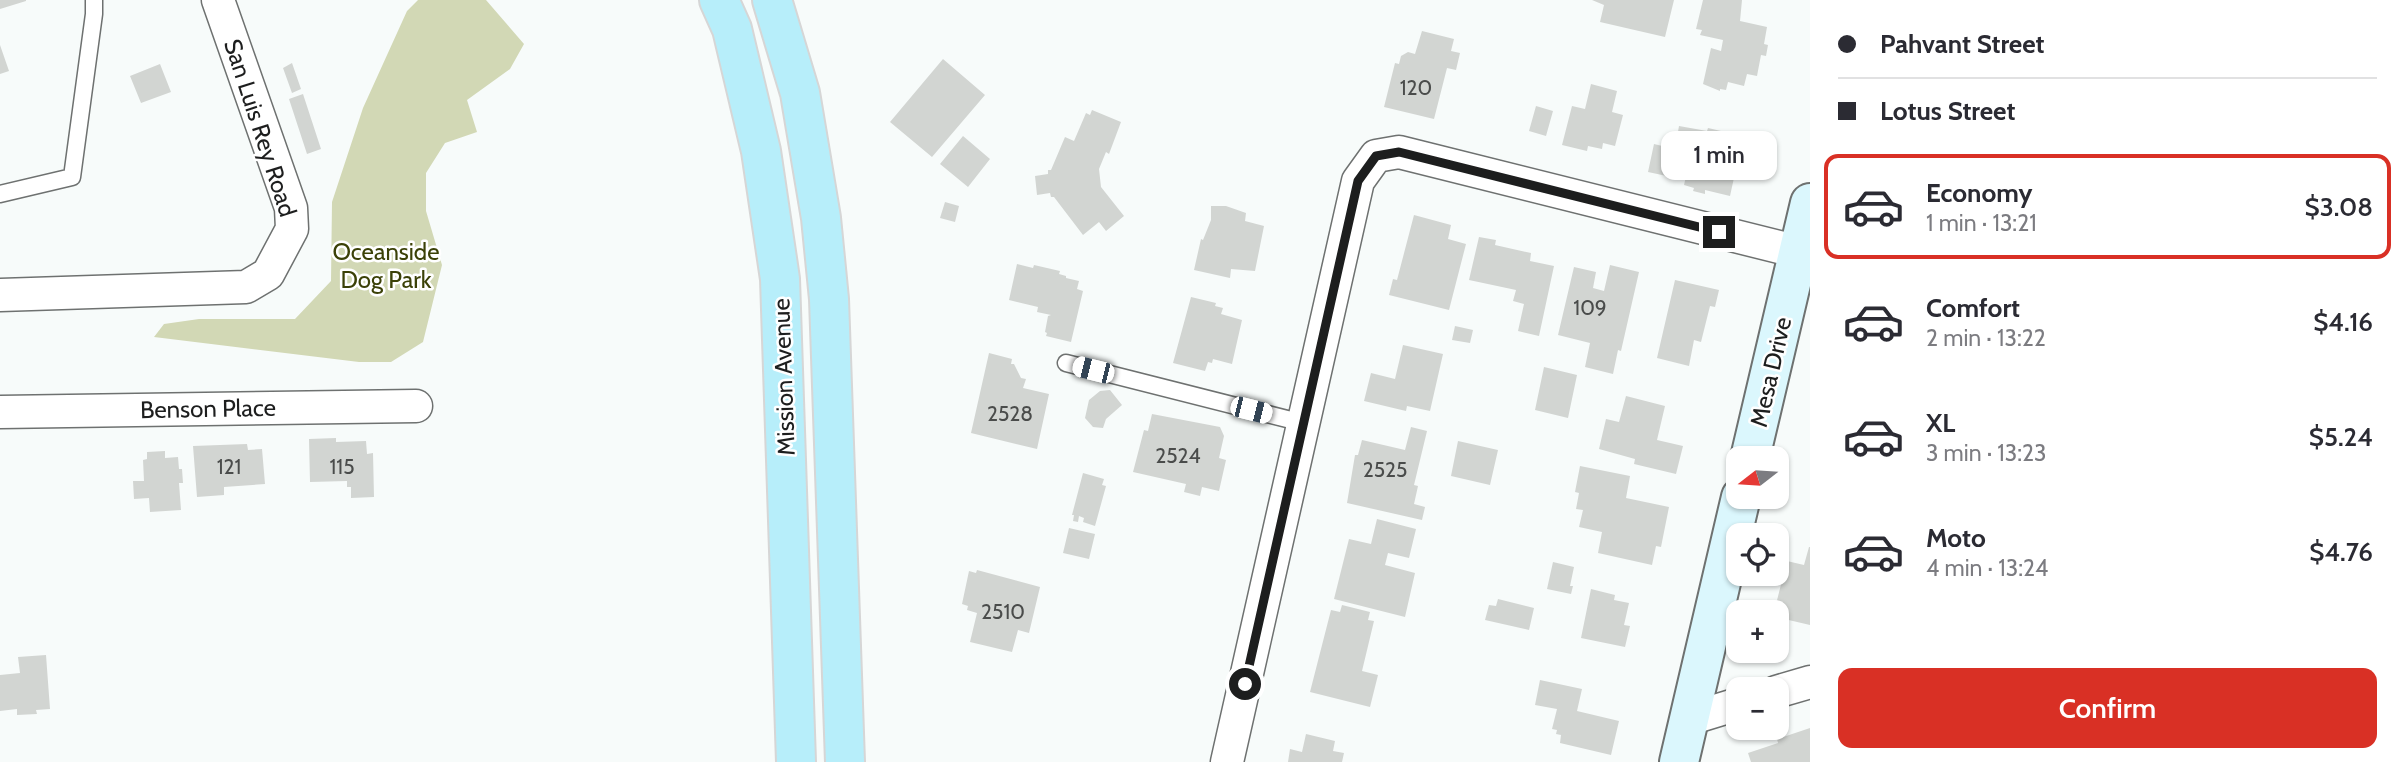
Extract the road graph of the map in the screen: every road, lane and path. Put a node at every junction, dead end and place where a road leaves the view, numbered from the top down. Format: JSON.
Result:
{"nodes":[{"id":1,"x":94,"y":0,"type":"edge"},
{"id":2,"x":218,"y":0,"type":"edge"},
{"id":3,"x":719,"y":0,"type":"edge"},
{"id":4,"x":772,"y":0,"type":"edge"},
{"id":5,"x":0,"y":194,"type":"edge"},
{"id":6,"x":1810,"y":203,"type":"edge"},
{"id":7,"x":1799,"y":252,"type":"junction"},
{"id":8,"x":0,"y":295,"type":"edge"},
{"id":9,"x":1066,"y":363,"type":"dead end"},
{"id":10,"x":416,"y":406,"type":"dead end"},
{"id":11,"x":0,"y":412,"type":"edge"},
{"id":12,"x":1303,"y":423,"type":"junction"},
{"id":13,"x":1753,"y":446,"type":"edge"},
{"id":14,"x":1738,"y":509,"type":"edge"},
{"id":15,"x":1810,"y":682,"type":"edge"},
{"id":16,"x":1789,"y":688,"type":"edge"},
{"id":17,"x":1726,"y":708,"type":"edge"},
{"id":18,"x":1689,"y":719,"type":"junction"},
{"id":19,"x":796,"y":762,"type":"edge"},
{"id":20,"x":845,"y":762,"type":"edge"},
{"id":21,"x":1227,"y":762,"type":"edge"},
{"id":22,"x":1679,"y":762,"type":"edge"}],
"edges":[{"from":1,"to":5,"type":"lane"},
{"from":2,"to":8,"type":"street","name":"San Luis Rey Road"},
{"from":3,"to":19,"type":"main road","name":"Mission Avenue"},
{"from":4,"to":20,"type":"main road","name":"Mission Avenue"},
{"from":6,"to":7,"type":"main road","name":"Mesa Drive"},
{"from":7,"to":12,"type":"street"},
{"from":7,"to":13,"type":"main road","name":"Mesa Drive"},
{"from":9,"to":12,"type":"lane"},
{"from":10,"to":11,"type":"street","name":"Benson Place"},
{"from":12,"to":21,"type":"street"},
{"from":14,"to":18,"type":"main road"},
{"from":15,"to":16,"type":"street"},
{"from":17,"to":18,"type":"street"},
{"from":18,"to":22,"type":"main road"}]}
